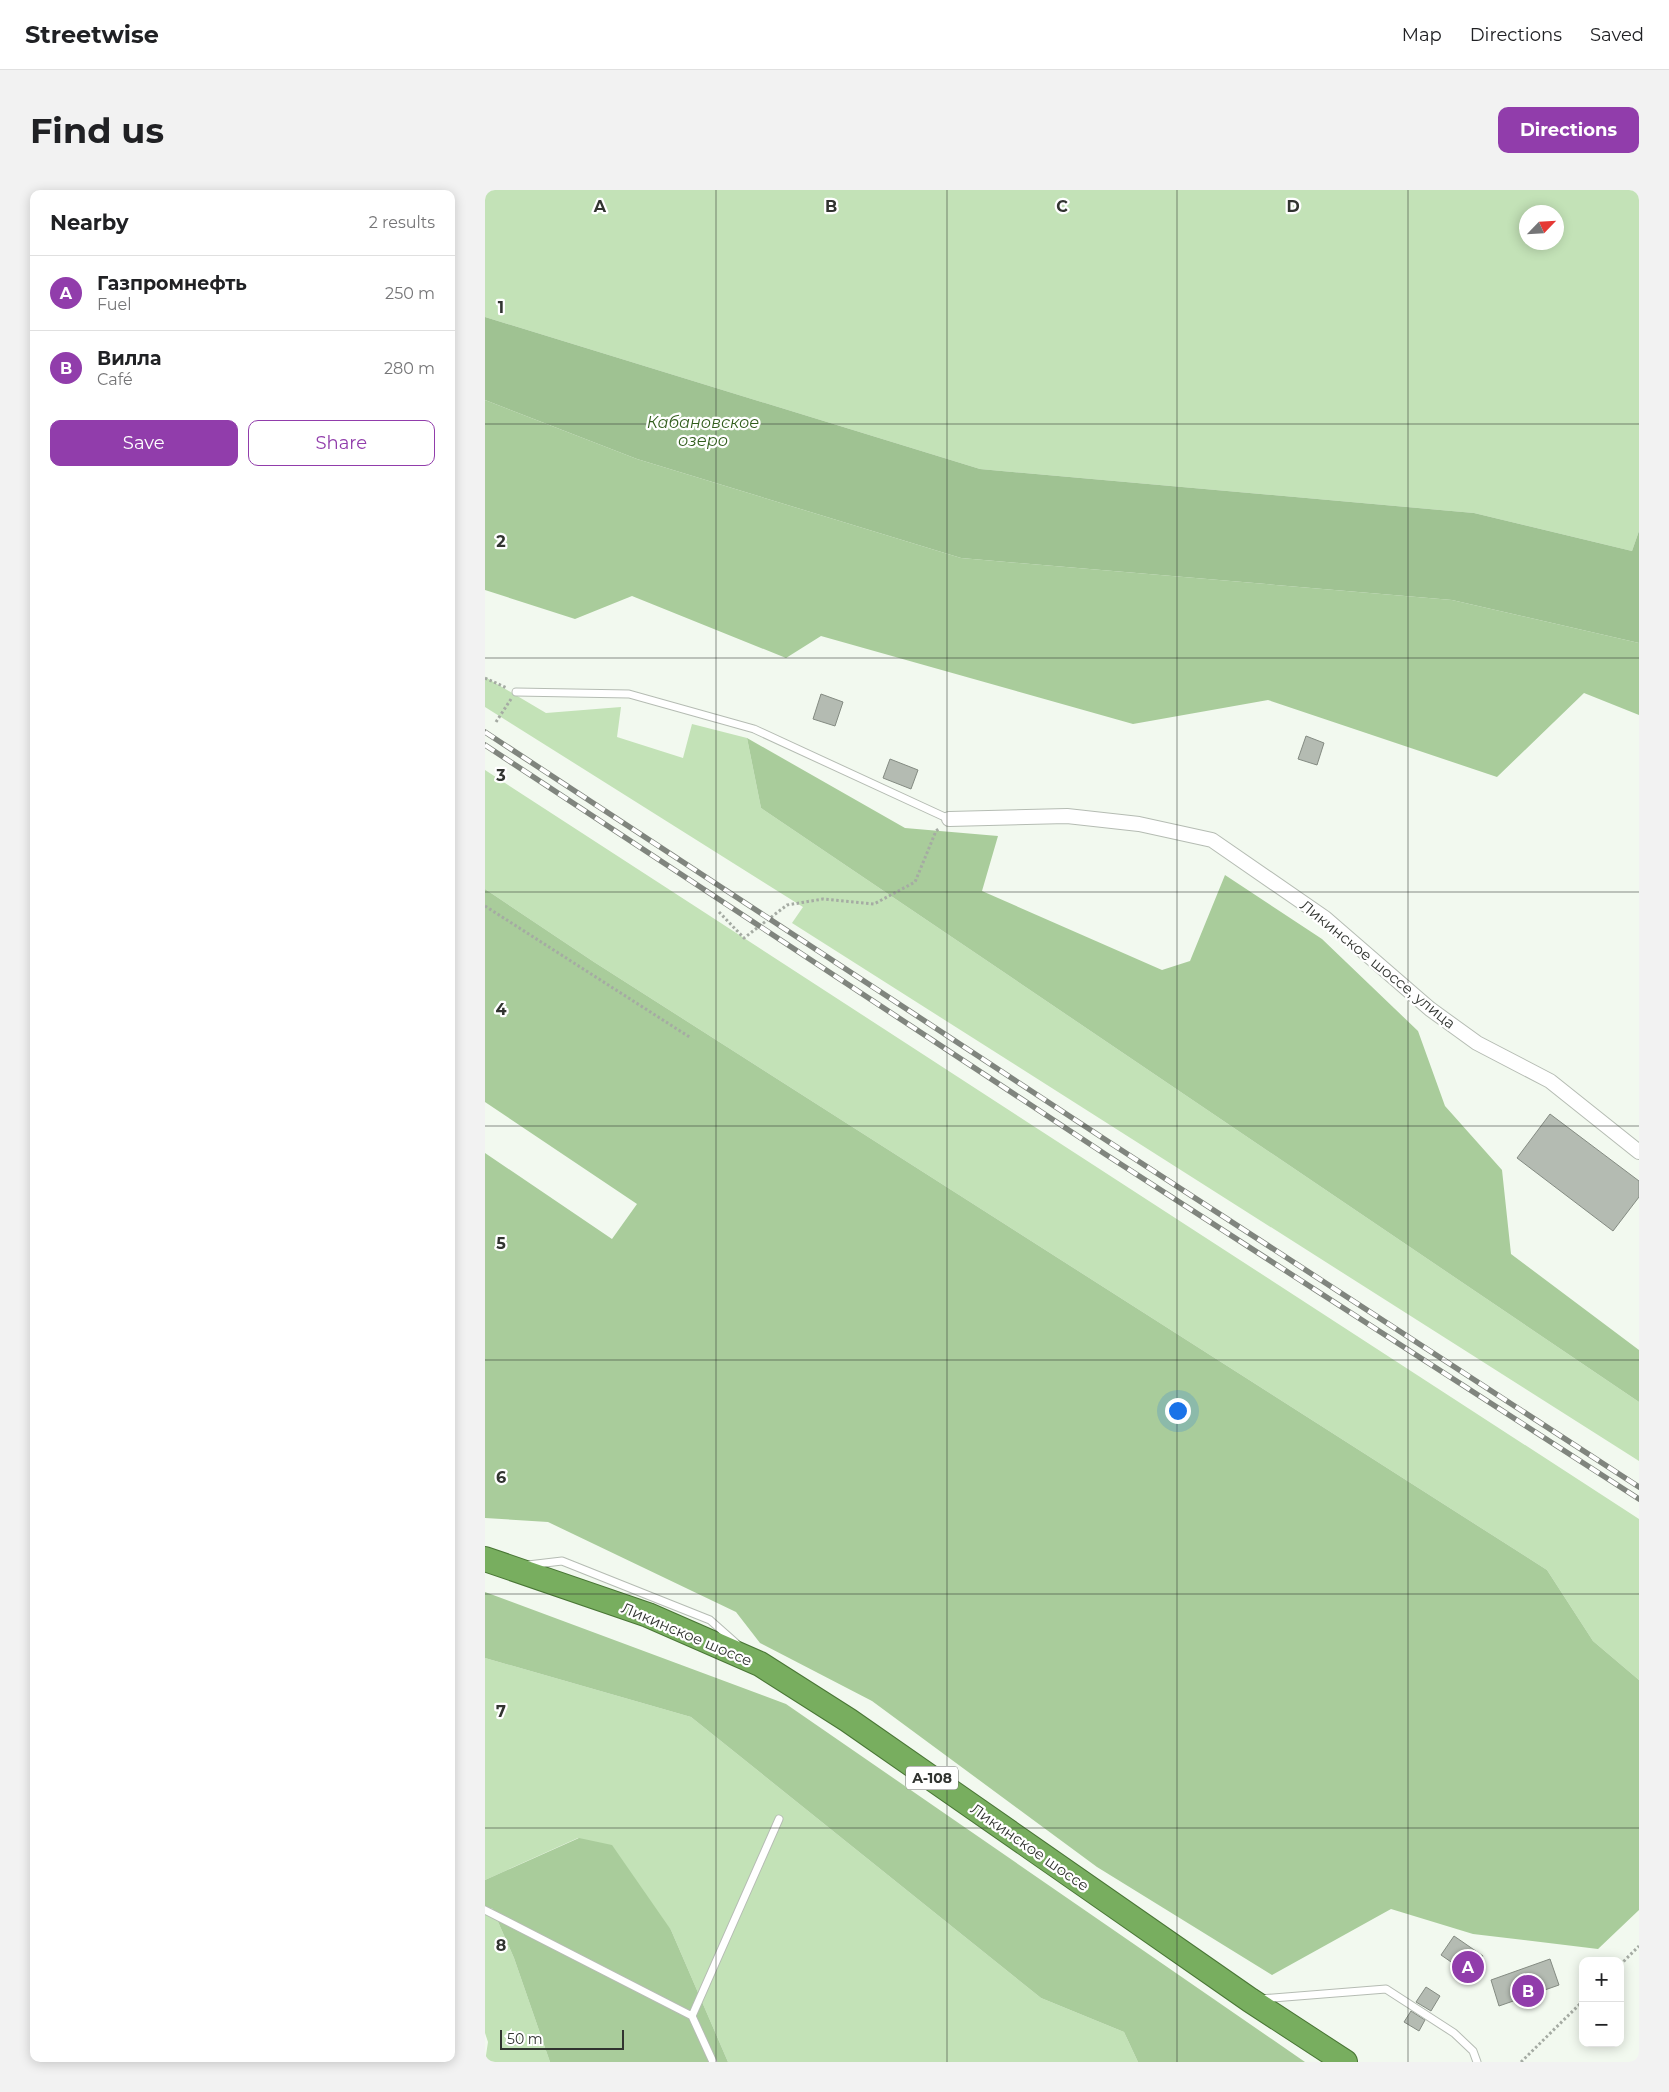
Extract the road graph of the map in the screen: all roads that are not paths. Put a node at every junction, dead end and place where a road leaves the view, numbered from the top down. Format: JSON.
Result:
{"nodes":[{"id":1,"x":516,"y":692,"type":"road end"},
{"id":2,"x":949,"y":819,"type":"joint"},
{"id":3,"x":1639,"y":1152,"type":"edge"},
{"id":4,"x":485,"y":1559,"type":"edge"},
{"id":5,"x":779,"y":1819,"type":"dead end"},
{"id":6,"x":485,"y":1910,"type":"edge"},
{"id":7,"x":1250,"y":2000,"type":"junction"},
{"id":8,"x":692,"y":2016,"type":"junction"},
{"id":9,"x":713,"y":2062,"type":"edge"},
{"id":10,"x":1345,"y":2062,"type":"edge"},
{"id":11,"x":1477,"y":2062,"type":"edge"}],
"edges":[{"from":1,"to":2,"type":"lane"},
{"from":2,"to":3,"type":"street","name":"Ликинское шоссе, улица"},
{"from":4,"to":7,"type":"highway","name":"Ликинское шоссе","number":"А-108"},
{"from":5,"to":8,"type":"lane"},
{"from":6,"to":8,"type":"lane"},
{"from":7,"to":10,"type":"highway","name":"Ликинское шоссе","number":"А-108"},
{"from":7,"to":11,"type":"lane"},
{"from":8,"to":9,"type":"lane"}]}
